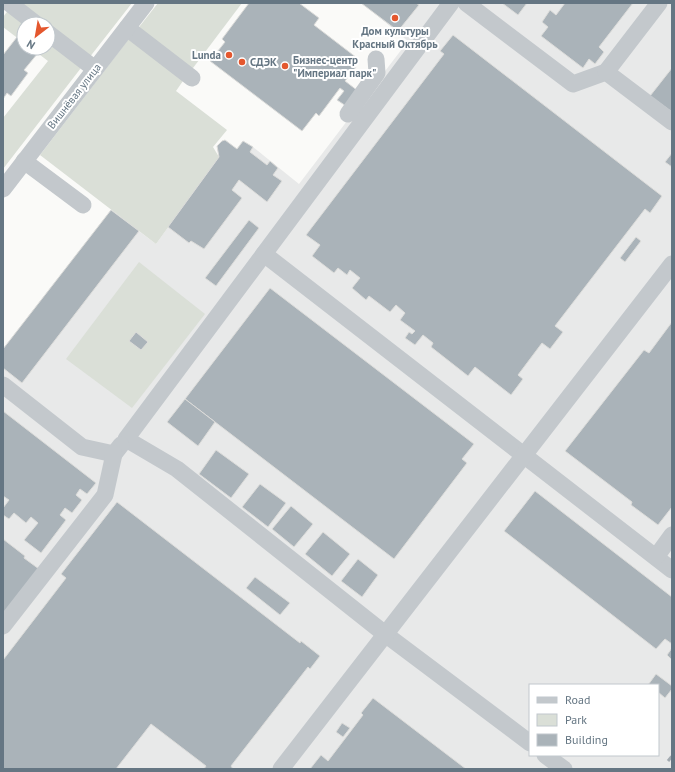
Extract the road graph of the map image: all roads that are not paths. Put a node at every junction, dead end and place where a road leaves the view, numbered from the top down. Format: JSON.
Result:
{"nodes":[{"id":1,"x":146,"y":3,"type":"edge"},
{"id":2,"x":451,"y":3,"type":"edge"},
{"id":3,"x":466,"y":3,"type":"edge"},
{"id":4,"x":659,"y":3,"type":"edge"},
{"id":5,"x":12,"y":6,"type":"edge"},
{"id":6,"x":25,"y":16,"type":"edge"},
{"id":7,"x":127,"y":28,"type":"junction"},
{"id":8,"x":56,"y":39,"type":"edge"},
{"id":9,"x":376,"y":59,"type":"dead end"},
{"id":10,"x":95,"y":69,"type":"junction"},
{"id":11,"x":606,"y":72,"type":"junction"},
{"id":12,"x":192,"y":78,"type":"dead end"},
{"id":13,"x":348,"y":114,"type":"dead end"},
{"id":14,"x":672,"y":122,"type":"edge"},
{"id":15,"x":24,"y":161,"type":"junction"},
{"id":16,"x":3,"y":188,"type":"edge"},
{"id":17,"x":83,"y":206,"type":"dead end"},
{"id":18,"x":264,"y":254,"type":"junction"},
{"id":19,"x":672,"y":264,"type":"edge"},
{"id":20,"x":3,"y":385,"type":"edge"},
{"id":21,"x":126,"y":439,"type":"junction"},
{"id":22,"x":114,"y":454,"type":"junction"},
{"id":23,"x":523,"y":455,"type":"junction"},
{"id":24,"x":672,"y":535,"type":"edge"},
{"id":25,"x":656,"y":557,"type":"junction"},
{"id":26,"x":672,"y":570,"type":"edge"},
{"id":27,"x":3,"y":626,"type":"edge"},
{"id":28,"x":386,"y":634,"type":"junction"},
{"id":29,"x":529,"y":742,"type":"edge"},
{"id":30,"x":547,"y":756,"type":"edge"},
{"id":31,"x":281,"y":769,"type":"edge"},
{"id":32,"x":564,"y":769,"type":"edge"}],
"edges":[{"from":1,"to":7,"type":"street","name":"Вишнёвая улица"},
{"from":2,"to":18,"type":"street"},
{"from":3,"to":11,"type":"street"},
{"from":4,"to":11,"type":"street"},
{"from":5,"to":6,"type":"street"},
{"from":7,"to":10,"type":"street","name":"Вишнёвая улица"},
{"from":7,"to":12,"type":"street"},
{"from":8,"to":10,"type":"street"},
{"from":9,"to":13,"type":"street"},
{"from":10,"to":15,"type":"street","name":"Вишнёвая улица"},
{"from":11,"to":14,"type":"street"},
{"from":15,"to":16,"type":"street","name":"Вишнёвая улица"},
{"from":15,"to":17,"type":"street"},
{"from":18,"to":21,"type":"street"},
{"from":18,"to":23,"type":"street"},
{"from":19,"to":23,"type":"street"},
{"from":20,"to":22,"type":"street"},
{"from":21,"to":22,"type":"street"},
{"from":21,"to":28,"type":"street"},
{"from":22,"to":27,"type":"street"},
{"from":23,"to":25,"type":"street"},
{"from":23,"to":28,"type":"street"},
{"from":24,"to":25,"type":"street"},
{"from":25,"to":26,"type":"street"},
{"from":28,"to":29,"type":"street"},
{"from":28,"to":31,"type":"street"},
{"from":30,"to":32,"type":"street"}]}
